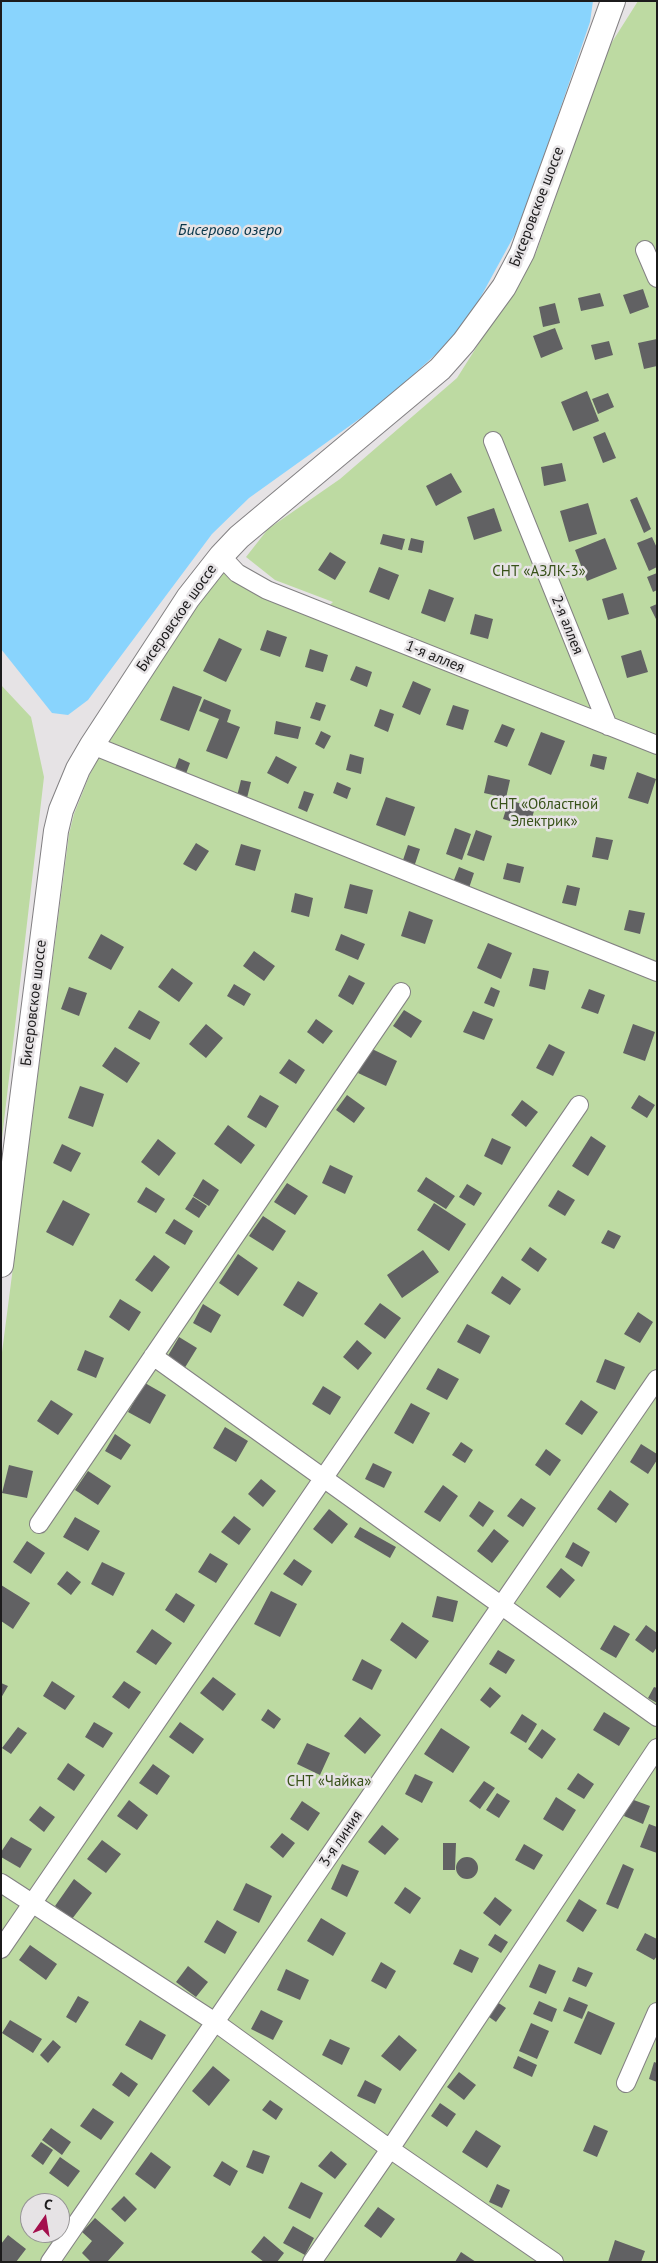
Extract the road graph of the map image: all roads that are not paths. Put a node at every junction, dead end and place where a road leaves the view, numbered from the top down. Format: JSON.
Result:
{"nodes":[{"id":1,"x":615,"y":3,"type":"edge"},
{"id":2,"x":645,"y":250,"type":"dead end"},
{"id":3,"x":657,"y":278,"type":"edge"},
{"id":4,"x":493,"y":441,"type":"dead end"},
{"id":5,"x":221,"y":556,"type":"junction"},
{"id":6,"x":608,"y":726,"type":"junction"},
{"id":7,"x":92,"y":745,"type":"junction"},
{"id":8,"x":657,"y":745,"type":"edge"},
{"id":9,"x":657,"y":972,"type":"edge"},
{"id":10,"x":401,"y":992,"type":"dead end"},
{"id":11,"x":578,"y":1105,"type":"dead end"},
{"id":12,"x":1,"y":1266,"type":"edge"},
{"id":13,"x":153,"y":1356,"type":"junction"},
{"id":14,"x":657,"y":1378,"type":"edge"},
{"id":15,"x":324,"y":1478,"type":"junction"},
{"id":16,"x":39,"y":1524,"type":"dead end"},
{"id":17,"x":501,"y":1605,"type":"junction"},
{"id":18,"x":657,"y":1717,"type":"edge"},
{"id":19,"x":657,"y":1748,"type":"edge"},
{"id":20,"x":1,"y":1883,"type":"edge"},
{"id":21,"x":32,"y":1904,"type":"junction"},
{"id":22,"x":1,"y":1949,"type":"edge"},
{"id":23,"x":657,"y":2012,"type":"edge"},
{"id":24,"x":215,"y":2022,"type":"junction"},
{"id":25,"x":626,"y":2083,"type":"dead end"},
{"id":26,"x":390,"y":2149,"type":"junction"},
{"id":27,"x":50,"y":2262,"type":"edge"},
{"id":28,"x":312,"y":2262,"type":"edge"},
{"id":29,"x":554,"y":2262,"type":"edge"}],
"edges":[{"from":1,"to":5,"type":"main road","name":"Бисеровское шоссе"},
{"from":2,"to":3,"type":"street"},
{"from":4,"to":6,"type":"street","name":"2-я аллея"},
{"from":5,"to":6,"type":"street","name":"1-я аллея"},
{"from":5,"to":7,"type":"main road","name":"Бисеровское шоссе"},
{"from":6,"to":8,"type":"street","name":"1-я аллея"},
{"from":7,"to":9,"type":"street"},
{"from":7,"to":12,"type":"main road","name":"Бисеровское шоссе"},
{"from":10,"to":13,"type":"street"},
{"from":11,"to":15,"type":"street"},
{"from":13,"to":15,"type":"street"},
{"from":13,"to":16,"type":"street"},
{"from":14,"to":17,"type":"street","name":"3-я линия"},
{"from":15,"to":17,"type":"street"},
{"from":15,"to":21,"type":"street"},
{"from":17,"to":18,"type":"street"},
{"from":17,"to":24,"type":"street","name":"3-я линия"},
{"from":19,"to":26,"type":"street"},
{"from":20,"to":21,"type":"street"},
{"from":21,"to":22,"type":"street"},
{"from":21,"to":24,"type":"street"},
{"from":23,"to":25,"type":"street"},
{"from":24,"to":26,"type":"street"},
{"from":24,"to":27,"type":"street","name":"3-я линия"},
{"from":26,"to":28,"type":"street"},
{"from":26,"to":29,"type":"street"}]}
